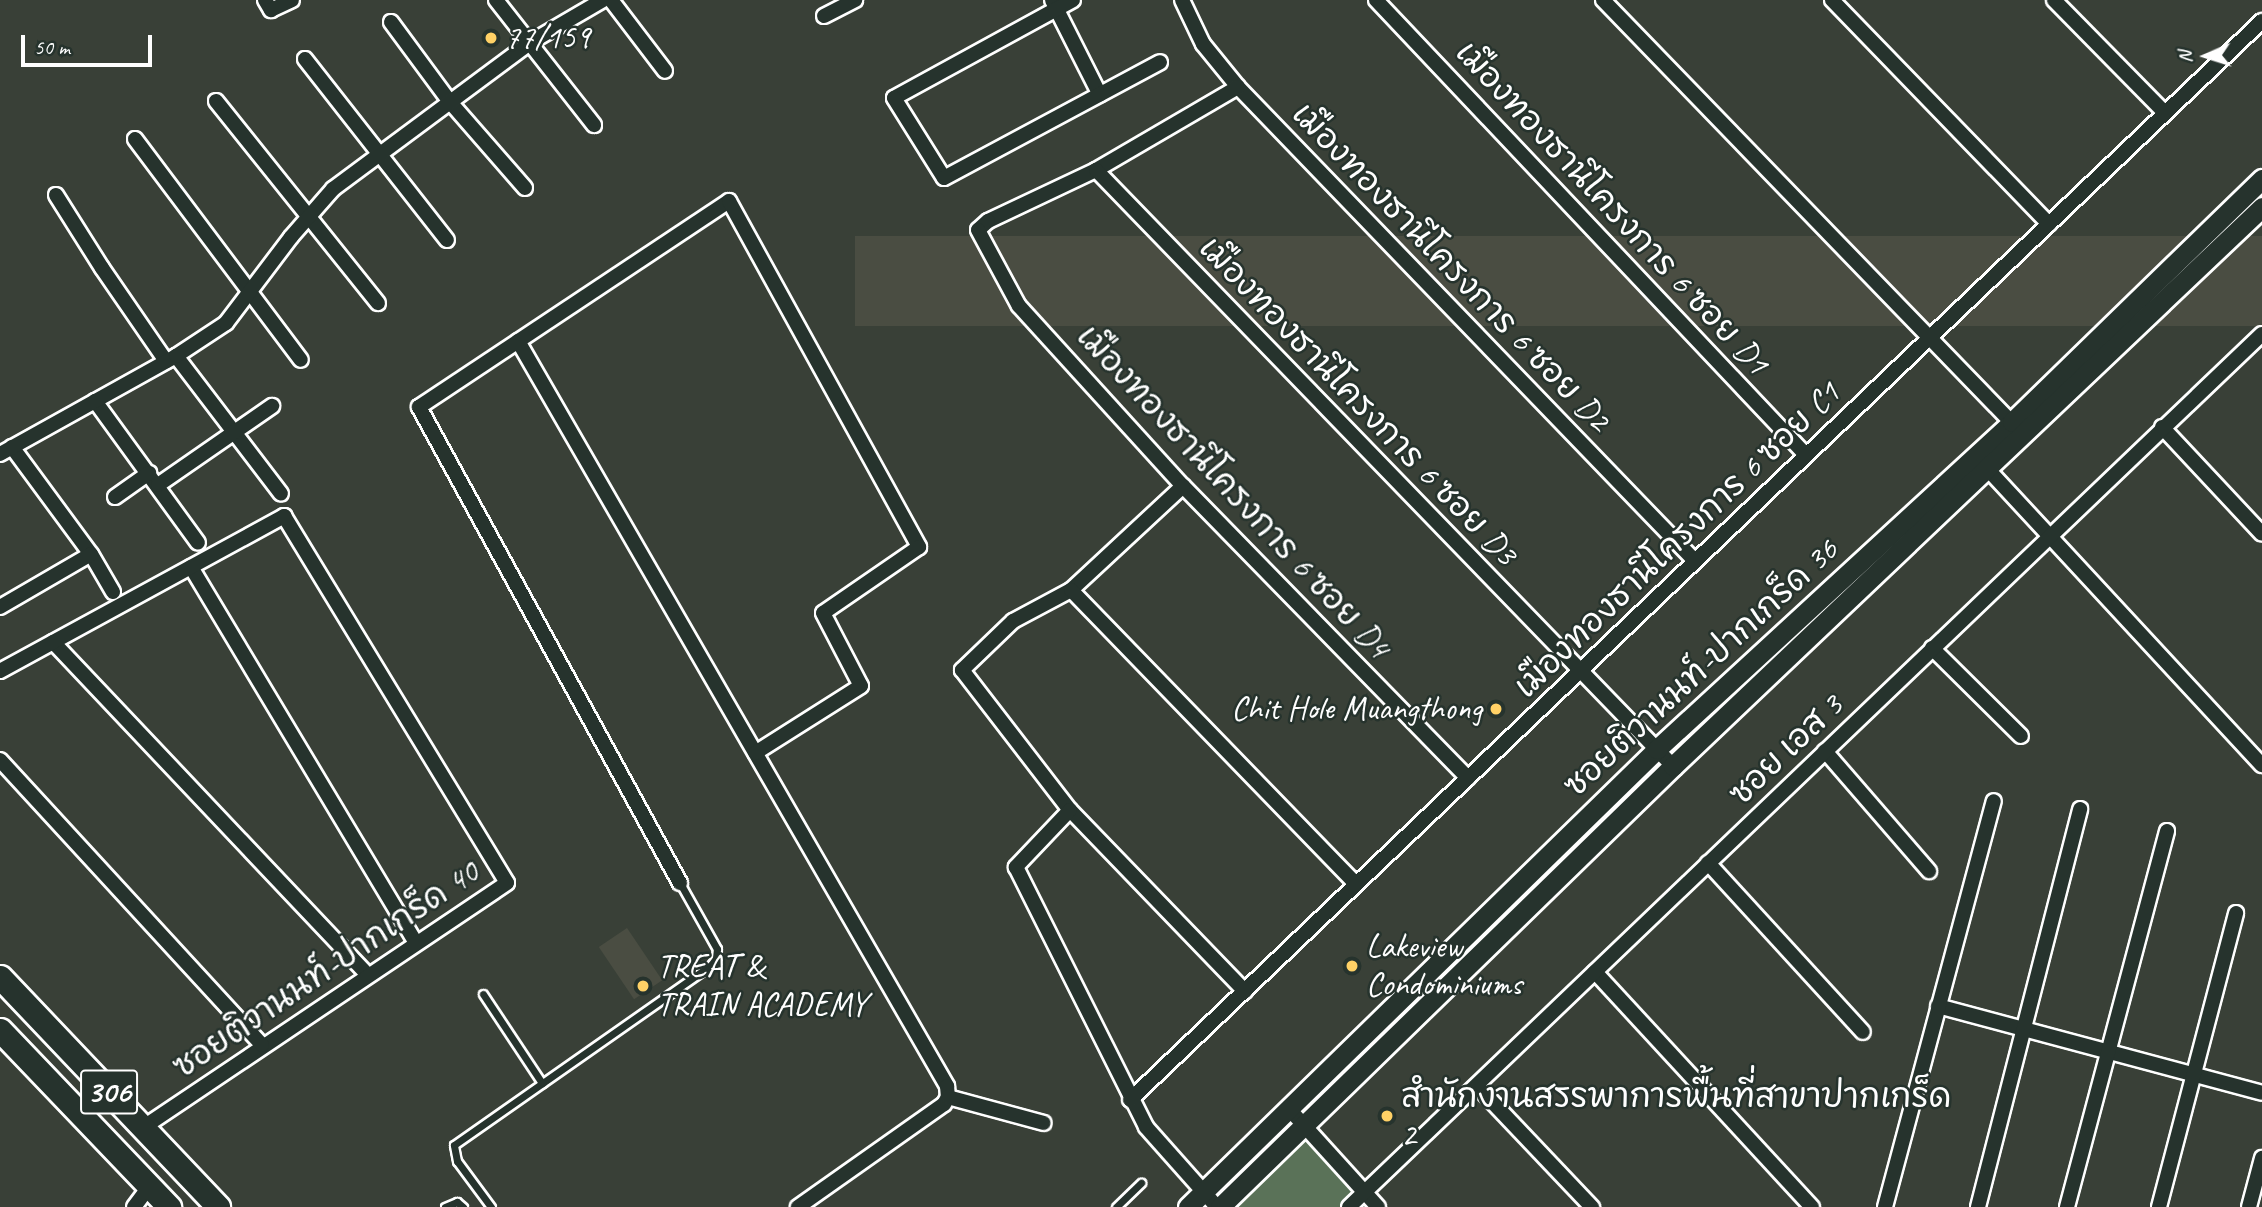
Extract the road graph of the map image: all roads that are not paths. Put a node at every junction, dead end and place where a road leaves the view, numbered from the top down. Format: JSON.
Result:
{"nodes":[{"id":1,"x":265,"y":0,"type":"edge"},
{"id":2,"x":292,"y":0,"type":"edge"},
{"id":3,"x":496,"y":0,"type":"edge"},
{"id":4,"x":603,"y":0,"type":"edge"},
{"id":5,"x":611,"y":0,"type":"edge"},
{"id":6,"x":855,"y":0,"type":"edge"},
{"id":7,"x":1073,"y":0,"type":"edge"},
{"id":8,"x":1182,"y":0,"type":"edge"},
{"id":9,"x":1376,"y":0,"type":"edge"},
{"id":10,"x":1603,"y":0,"type":"edge"},
{"id":11,"x":1832,"y":0,"type":"edge"},
{"id":12,"x":2054,"y":0,"type":"edge"},
{"id":13,"x":1055,"y":4,"type":"edge"},
{"id":14,"x":824,"y":16,"type":"dead end"},
{"id":15,"x":2262,"y":21,"type":"edge"},
{"id":16,"x":391,"y":22,"type":"dead end"},
{"id":17,"x":531,"y":42,"type":"junction"},
{"id":18,"x":305,"y":59,"type":"dead end"},
{"id":19,"x":1160,"y":62,"type":"dead end"},
{"id":20,"x":665,"y":71,"type":"dead end"},
{"id":21,"x":1238,"y":87,"type":"junction"},
{"id":22,"x":1100,"y":95,"type":"junction"},
{"id":23,"x":216,"y":100,"type":"dead end"},
{"id":24,"x":450,"y":102,"type":"junction"},
{"id":25,"x":2165,"y":113,"type":"junction"},
{"id":26,"x":594,"y":125,"type":"dead end"},
{"id":27,"x":135,"y":139,"type":"dead end"},
{"id":28,"x":379,"y":155,"type":"junction"},
{"id":29,"x":1096,"y":170,"type":"junction"},
{"id":30,"x":2262,"y":179,"type":"edge"},
{"id":31,"x":524,"y":188,"type":"dead end"},
{"id":32,"x":56,"y":195,"type":"dead end"},
{"id":33,"x":2262,"y":207,"type":"edge"},
{"id":34,"x":308,"y":217,"type":"junction"},
{"id":35,"x":2049,"y":224,"type":"junction"},
{"id":36,"x":447,"y":240,"type":"dead end"},
{"id":37,"x":251,"y":290,"type":"junction"},
{"id":38,"x":379,"y":303,"type":"dead end"},
{"id":39,"x":2262,"y":334,"type":"edge"},
{"id":40,"x":1928,"y":339,"type":"junction"},
{"id":41,"x":518,"y":341,"type":"junction"},
{"id":42,"x":171,"y":358,"type":"junction"},
{"id":43,"x":301,"y":360,"type":"dead end"},
{"id":44,"x":94,"y":401,"type":"junction"},
{"id":45,"x":272,"y":406,"type":"dead end"},
{"id":46,"x":2162,"y":427,"type":"junction"},
{"id":47,"x":2018,"y":429,"type":"junction"},
{"id":48,"x":233,"y":430,"type":"junction"},
{"id":49,"x":6,"y":451,"type":"edge"},
{"id":50,"x":1806,"y":455,"type":"junction"},
{"id":51,"x":1982,"y":462,"type":"junction"},
{"id":52,"x":153,"y":479,"type":"junction"},
{"id":53,"x":1182,"y":486,"type":"junction"},
{"id":54,"x":281,"y":494,"type":"dead end"},
{"id":55,"x":115,"y":497,"type":"dead end"},
{"id":56,"x":2262,"y":534,"type":"edge"},
{"id":57,"x":2049,"y":538,"type":"junction"},
{"id":58,"x":198,"y":543,"type":"dead end"},
{"id":59,"x":91,"y":554,"type":"junction"},
{"id":60,"x":1695,"y":561,"type":"junction"},
{"id":61,"x":191,"y":567,"type":"junction"},
{"id":62,"x":1071,"y":590,"type":"junction"},
{"id":63,"x":113,"y":592,"type":"dead end"},
{"id":64,"x":0,"y":607,"type":"edge"},
{"id":65,"x":53,"y":642,"type":"junction"},
{"id":66,"x":1932,"y":648,"type":"junction"},
{"id":67,"x":1581,"y":670,"type":"junction"},
{"id":68,"x":0,"y":671,"type":"edge"},
{"id":69,"x":2021,"y":736,"type":"dead end"},
{"id":70,"x":1657,"y":749,"type":"junction"},
{"id":71,"x":1825,"y":751,"type":"junction"},
{"id":72,"x":755,"y":753,"type":"junction"},
{"id":73,"x":0,"y":760,"type":"edge"},
{"id":74,"x":2262,"y":765,"type":"edge"},
{"id":75,"x":1673,"y":766,"type":"junction"},
{"id":76,"x":1468,"y":778,"type":"junction"},
{"id":77,"x":1994,"y":801,"type":"dead end"},
{"id":78,"x":2080,"y":809,"type":"dead end"},
{"id":79,"x":1070,"y":810,"type":"junction"},
{"id":80,"x":2167,"y":831,"type":"dead end"},
{"id":81,"x":1708,"y":863,"type":"junction"},
{"id":82,"x":1929,"y":871,"type":"dead end"},
{"id":83,"x":680,"y":883,"type":"joint"},
{"id":84,"x":1356,"y":884,"type":"junction"},
{"id":85,"x":2236,"y":913,"type":"dead end"},
{"id":86,"x":416,"y":943,"type":"junction"},
{"id":87,"x":1595,"y":972,"type":"junction"},
{"id":88,"x":368,"y":975,"type":"junction"},
{"id":89,"x":0,"y":978,"type":"edge"},
{"id":90,"x":1245,"y":991,"type":"junction"},
{"id":91,"x":482,"y":994,"type":"dead end"},
{"id":92,"x":1938,"y":1006,"type":"junction"},
{"id":93,"x":2024,"y":1029,"type":"junction"},
{"id":94,"x":0,"y":1030,"type":"edge"},
{"id":95,"x":1863,"y":1032,"type":"dead end"},
{"id":96,"x":262,"y":1045,"type":"junction"},
{"id":97,"x":2108,"y":1052,"type":"junction"},
{"id":98,"x":2193,"y":1074,"type":"junction"},
{"id":99,"x":542,"y":1083,"type":"junction"},
{"id":100,"x":1478,"y":1087,"type":"junction"},
{"id":101,"x":2262,"y":1093,"type":"edge"},
{"id":102,"x":948,"y":1097,"type":"junction"},
{"id":103,"x":1130,"y":1100,"type":"junction"},
{"id":104,"x":1290,"y":1110,"type":"junction"},
{"id":105,"x":1044,"y":1123,"type":"dead end"},
{"id":106,"x":1304,"y":1126,"type":"junction"},
{"id":107,"x":142,"y":1128,"type":"junction"},
{"id":108,"x":169,"y":1156,"type":"junction"},
{"id":109,"x":2262,"y":1158,"type":"edge"},
{"id":110,"x":145,"y":1184,"type":"junction"},
{"id":111,"x":1141,"y":1184,"type":"dead end"},
{"id":112,"x":1204,"y":1191,"type":"junction"},
{"id":113,"x":1364,"y":1192,"type":"junction"},
{"id":114,"x":134,"y":1207,"type":"edge"},
{"id":115,"x":168,"y":1207,"type":"edge"},
{"id":116,"x":218,"y":1207,"type":"edge"},
{"id":117,"x":445,"y":1207,"type":"edge"},
{"id":118,"x":463,"y":1207,"type":"edge"},
{"id":119,"x":491,"y":1207,"type":"edge"},
{"id":120,"x":798,"y":1207,"type":"edge"},
{"id":121,"x":1116,"y":1207,"type":"edge"},
{"id":122,"x":1188,"y":1207,"type":"edge"},
{"id":123,"x":1218,"y":1207,"type":"edge"},
{"id":124,"x":1349,"y":1207,"type":"edge"},
{"id":125,"x":1378,"y":1207,"type":"edge"},
{"id":126,"x":1592,"y":1207,"type":"edge"},
{"id":127,"x":1812,"y":1207,"type":"edge"},
{"id":128,"x":1885,"y":1207,"type":"edge"},
{"id":129,"x":1978,"y":1207,"type":"edge"},
{"id":130,"x":2067,"y":1207,"type":"edge"},
{"id":131,"x":2159,"y":1207,"type":"edge"},
{"id":132,"x":2249,"y":1207,"type":"edge"}],
"edges":[{"from":1,"to":2,"type":"street"},
{"from":3,"to":17,"type":"street"},
{"from":4,"to":17,"type":"street"},
{"from":5,"to":20,"type":"street"},
{"from":6,"to":14,"type":"street"},
{"from":7,"to":13,"type":"street"},
{"from":8,"to":21,"type":"street","name":"เมืองทองธานีโครงการ 6 ซอย D2"},
{"from":9,"to":50,"type":"street","name":"เมืองทองธานีโครงการ 6 ซอย D1"},
{"from":10,"to":40,"type":"street"},
{"from":11,"to":35,"type":"street"},
{"from":12,"to":25,"type":"street"},
{"from":13,"to":22,"type":"street"},
{"from":13,"to":22,"type":"street"},
{"from":15,"to":25,"type":"street","name":"เมืองทองธานีโครงการ 6 ซอย C1"},
{"from":16,"to":24,"type":"street"},
{"from":17,"to":24,"type":"street"},
{"from":17,"to":26,"type":"street"},
{"from":18,"to":28,"type":"street"},
{"from":19,"to":22,"type":"street"},
{"from":21,"to":29,"type":"street"},
{"from":21,"to":60,"type":"street","name":"เมืองทองธานีโครงการ 6 ซอย D2"},
{"from":23,"to":34,"type":"street"},
{"from":24,"to":28,"type":"street"},
{"from":24,"to":31,"type":"street"},
{"from":25,"to":35,"type":"street","name":"เมืองทองธานีโครงการ 6 ซอย C1"},
{"from":27,"to":37,"type":"street"},
{"from":28,"to":34,"type":"street"},
{"from":28,"to":36,"type":"street"},
{"from":29,"to":53,"type":"street","name":"เมืองทองธานีโครงการ 6 ซอย D4"},
{"from":29,"to":67,"type":"street","name":"เมืองทองธานีโครงการ 6 ซอย D3"},
{"from":30,"to":47,"type":"street","name":"ซอยติวานนท์-ปากเกร็ด 36"},
{"from":32,"to":42,"type":"street"},
{"from":33,"to":47,"type":"street","name":"ซอยติวานนท์-ปากเกร็ด 36"},
{"from":34,"to":37,"type":"street"},
{"from":34,"to":38,"type":"street"},
{"from":35,"to":40,"type":"street","name":"เมืองทองธานีโครงการ 6 ซอย C1"},
{"from":37,"to":42,"type":"street"},
{"from":37,"to":43,"type":"street"},
{"from":39,"to":46,"type":"street","name":"ซอย เอส 3"},
{"from":40,"to":47,"type":"street"},
{"from":40,"to":50,"type":"street","name":"เมืองทองธานีโครงการ 6 ซอย C1"},
{"from":41,"to":72,"type":"street"},
{"from":41,"to":72,"type":"street"},
{"from":41,"to":83,"type":"street"},
{"from":42,"to":44,"type":"street"},
{"from":42,"to":48,"type":"street"},
{"from":44,"to":49,"type":"street"},
{"from":44,"to":52,"type":"street"},
{"from":45,"to":48,"type":"street"},
{"from":46,"to":56,"type":"street"},
{"from":46,"to":57,"type":"street","name":"ซอย เอส 3"},
{"from":47,"to":51,"type":"street","name":"ซอยติวานนท์-ปากเกร็ด 36"},
{"from":48,"to":52,"type":"street"},
{"from":48,"to":54,"type":"street"},
{"from":49,"to":59,"type":"street"},
{"from":50,"to":60,"type":"street","name":"เมืองทองธานีโครงการ 6 ซอย C1"},
{"from":51,"to":57,"type":"street"},
{"from":51,"to":70,"type":"street","name":"ซอยติวานนท์-ปากเกร็ด 36"},
{"from":51,"to":75,"type":"street","name":"ซอยติวานนท์-ปากเกร็ด 36"},
{"from":52,"to":55,"type":"street"},
{"from":52,"to":58,"type":"street"},
{"from":53,"to":62,"type":"street"},
{"from":53,"to":76,"type":"street","name":"เมืองทองธานีโครงการ 6 ซอย D4"},
{"from":57,"to":66,"type":"street","name":"ซอย เอส 3"},
{"from":57,"to":74,"type":"street"},
{"from":59,"to":63,"type":"street"},
{"from":59,"to":64,"type":"street"},
{"from":60,"to":67,"type":"street","name":"เมืองทองธานีโครงการ 6 ซอย C1"},
{"from":61,"to":65,"type":"street"},
{"from":61,"to":86,"type":"street"},
{"from":61,"to":86,"type":"street","name":"ซอยติวานนท์-ปากเกร็ด 40"},
{"from":62,"to":79,"type":"street"},
{"from":62,"to":84,"type":"street"},
{"from":65,"to":68,"type":"street"},
{"from":65,"to":88,"type":"street"},
{"from":66,"to":69,"type":"street"},
{"from":66,"to":71,"type":"street","name":"ซอย เอส 3"},
{"from":67,"to":70,"type":"street","name":"เมืองทองธานีโครงการ 6 ซอย D3"},
{"from":67,"to":76,"type":"street","name":"เมืองทองธานีโครงการ 6 ซอย C1"},
{"from":70,"to":75,"type":"street","name":"เมืองทองธานีโครงการ 6 ซอย D3"},
{"from":70,"to":104,"type":"street","name":"ซอยติวานนท์-ปากเกร็ด 36"},
{"from":71,"to":81,"type":"street","name":"ซอย เอส 3"},
{"from":71,"to":82,"type":"street"},
{"from":72,"to":102,"type":"street"},
{"from":73,"to":96,"type":"street"},
{"from":75,"to":106,"type":"street","name":"ซอยติวานนท์-ปากเกร็ด 36"},
{"from":76,"to":84,"type":"street","name":"เมืองทองธานีโครงการ 6 ซอย C1"},
{"from":77,"to":92,"type":"street"},
{"from":78,"to":93,"type":"street"},
{"from":79,"to":90,"type":"street"},
{"from":79,"to":103,"type":"street"},
{"from":80,"to":97,"type":"street"},
{"from":81,"to":87,"type":"street","name":"ซอย เอส 3"},
{"from":81,"to":95,"type":"street"},
{"from":83,"to":99,"type":"lane"},
{"from":84,"to":90,"type":"street","name":"เมืองทองธานีโครงการ 6 ซอย C1"},
{"from":85,"to":98,"type":"street"},
{"from":86,"to":88,"type":"street","name":"ซอยติวานนท์-ปากเกร็ด 40"},
{"from":87,"to":100,"type":"street","name":"ซอย เอส 3"},
{"from":87,"to":127,"type":"street"},
{"from":88,"to":96,"type":"street","name":"ซอยติวานนท์-ปากเกร็ด 40"},
{"from":89,"to":107,"type":"main road","number":"306"},
{"from":90,"to":103,"type":"street","name":"เมืองทองธานีโครงการ 6 ซอย C1"},
{"from":91,"to":99,"type":"lane"},
{"from":92,"to":93,"type":"street"},
{"from":92,"to":128,"type":"street"},
{"from":93,"to":97,"type":"street"},
{"from":93,"to":129,"type":"street"},
{"from":94,"to":110,"type":"main road","number":"306"},
{"from":96,"to":107,"type":"street","name":"ซอยติวานนท์-ปากเกร็ด 40"},
{"from":97,"to":98,"type":"street"},
{"from":97,"to":130,"type":"street"},
{"from":98,"to":101,"type":"street"},
{"from":98,"to":131,"type":"street"},
{"from":99,"to":119,"type":"lane"},
{"from":100,"to":113,"type":"street","name":"ซอย เอส 3"},
{"from":100,"to":126,"type":"street"},
{"from":102,"to":105,"type":"street"},
{"from":102,"to":120,"type":"street"},
{"from":103,"to":112,"type":"street"},
{"from":104,"to":106,"type":"street"},
{"from":104,"to":112,"type":"street","name":"ซอยติวานนท์-ปากเกร็ด 36"},
{"from":106,"to":113,"type":"street"},
{"from":106,"to":123,"type":"street","name":"ซอยติวานนท์-ปากเกร็ด 36"},
{"from":107,"to":108,"type":"main road","number":"306"},
{"from":108,"to":110,"type":"main road"},
{"from":108,"to":116,"type":"main road","number":"306"},
{"from":109,"to":132,"type":"street"},
{"from":110,"to":114,"type":"street"},
{"from":110,"to":115,"type":"main road","number":"306"},
{"from":111,"to":121,"type":"lane"},
{"from":112,"to":122,"type":"street","name":"ซอยติวานนท์-ปากเกร็ด 36"},
{"from":112,"to":123,"type":"street"},
{"from":113,"to":124,"type":"street","name":"ซอย เอส 3"},
{"from":113,"to":125,"type":"street"},
{"from":117,"to":118,"type":"lane"}]}
